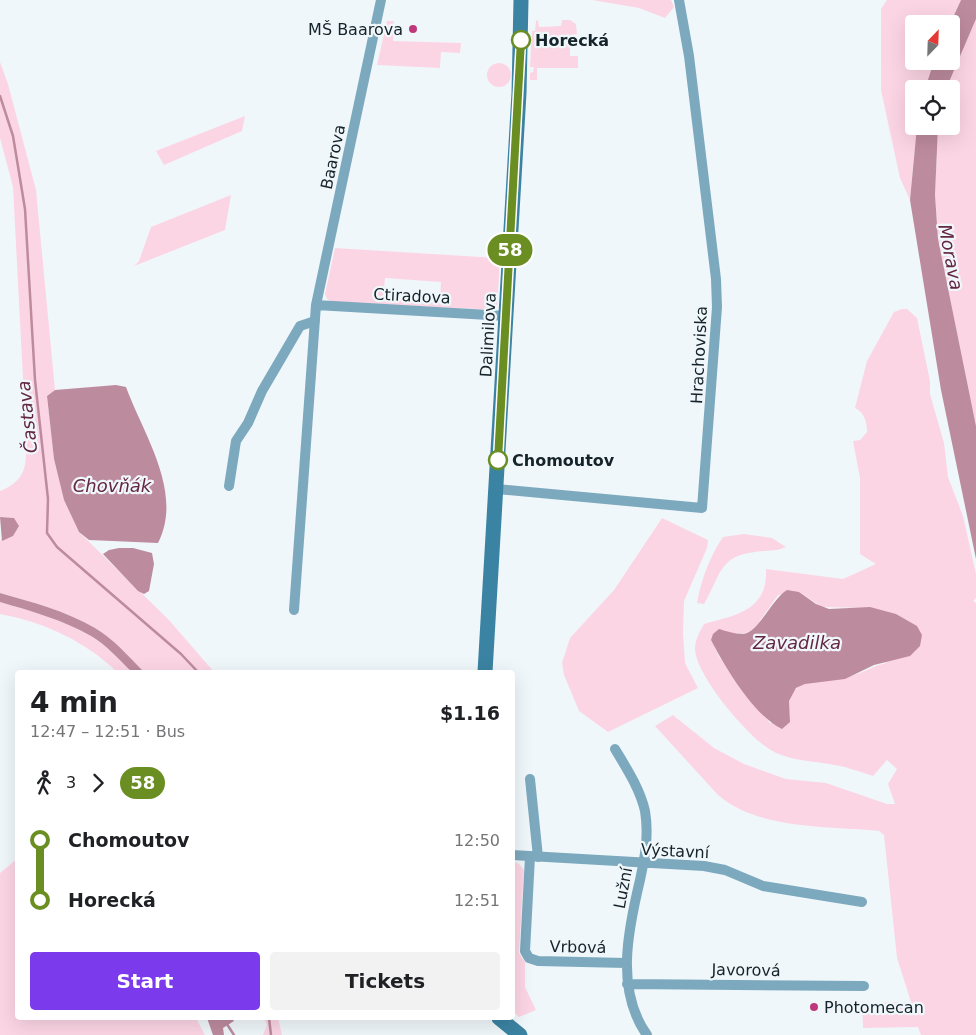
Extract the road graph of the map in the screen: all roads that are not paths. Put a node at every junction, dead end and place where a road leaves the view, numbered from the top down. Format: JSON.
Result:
{"nodes":[{"id":1,"x":381,"y":0,"type":"edge"},
{"id":2,"x":521,"y":0,"type":"edge"},
{"id":3,"x":679,"y":0,"type":"edge"},
{"id":4,"x":316,"y":305,"type":"junction"},
{"id":5,"x":506,"y":316,"type":"junction"},
{"id":6,"x":314,"y":321,"type":"junction"},
{"id":7,"x":229,"y":486,"type":"dead end"},
{"id":8,"x":496,"y":489,"type":"junction"},
{"id":9,"x":294,"y":610,"type":"dead end"},
{"id":10,"x":485,"y":670,"type":"edge"},
{"id":11,"x":615,"y":749,"type":"dead end"},
{"id":12,"x":530,"y":779,"type":"dead end"},
{"id":13,"x":515,"y":855,"type":"edge"},
{"id":14,"x":534,"y":857,"type":"junction"},
{"id":15,"x":643,"y":864,"type":"junction"},
{"id":16,"x":862,"y":902,"type":"dead end"},
{"id":17,"x":626,"y":963,"type":"junction"},
{"id":18,"x":627,"y":984,"type":"junction"},
{"id":19,"x":864,"y":986,"type":"dead end"},
{"id":20,"x":501,"y":1020,"type":"edge"},
{"id":21,"x":520,"y":1035,"type":"edge"},
{"id":22,"x":647,"y":1035,"type":"edge"}],
"edges":[{"from":1,"to":4,"type":"street","name":"Baarova"},
{"from":2,"to":5,"type":"main road","name":"Dalimilova"},
{"from":3,"to":8,"type":"street","name":"Hrachoviska"},
{"from":4,"to":5,"type":"street","name":"Ctiradova"},
{"from":4,"to":6,"type":"street","name":"Baarova"},
{"from":5,"to":8,"type":"main road","name":"Dalimilova"},
{"from":6,"to":7,"type":"street"},
{"from":6,"to":9,"type":"street","name":"Baarova"},
{"from":8,"to":10,"type":"main road","name":"Dalimilova"},
{"from":11,"to":15,"type":"street","name":"Lužní"},
{"from":12,"to":14,"type":"street"},
{"from":13,"to":14,"type":"street","name":"Výstavní"},
{"from":14,"to":15,"type":"street","name":"Výstavní"},
{"from":14,"to":17,"type":"street","name":"Vrbová"},
{"from":15,"to":16,"type":"street","name":"Výstavní"},
{"from":15,"to":17,"type":"street","name":"Lužní"},
{"from":17,"to":18,"type":"street","name":"Lužní"},
{"from":18,"to":19,"type":"street","name":"Javorová"},
{"from":18,"to":22,"type":"street","name":"Lužní"},
{"from":20,"to":21,"type":"main road"}]}
